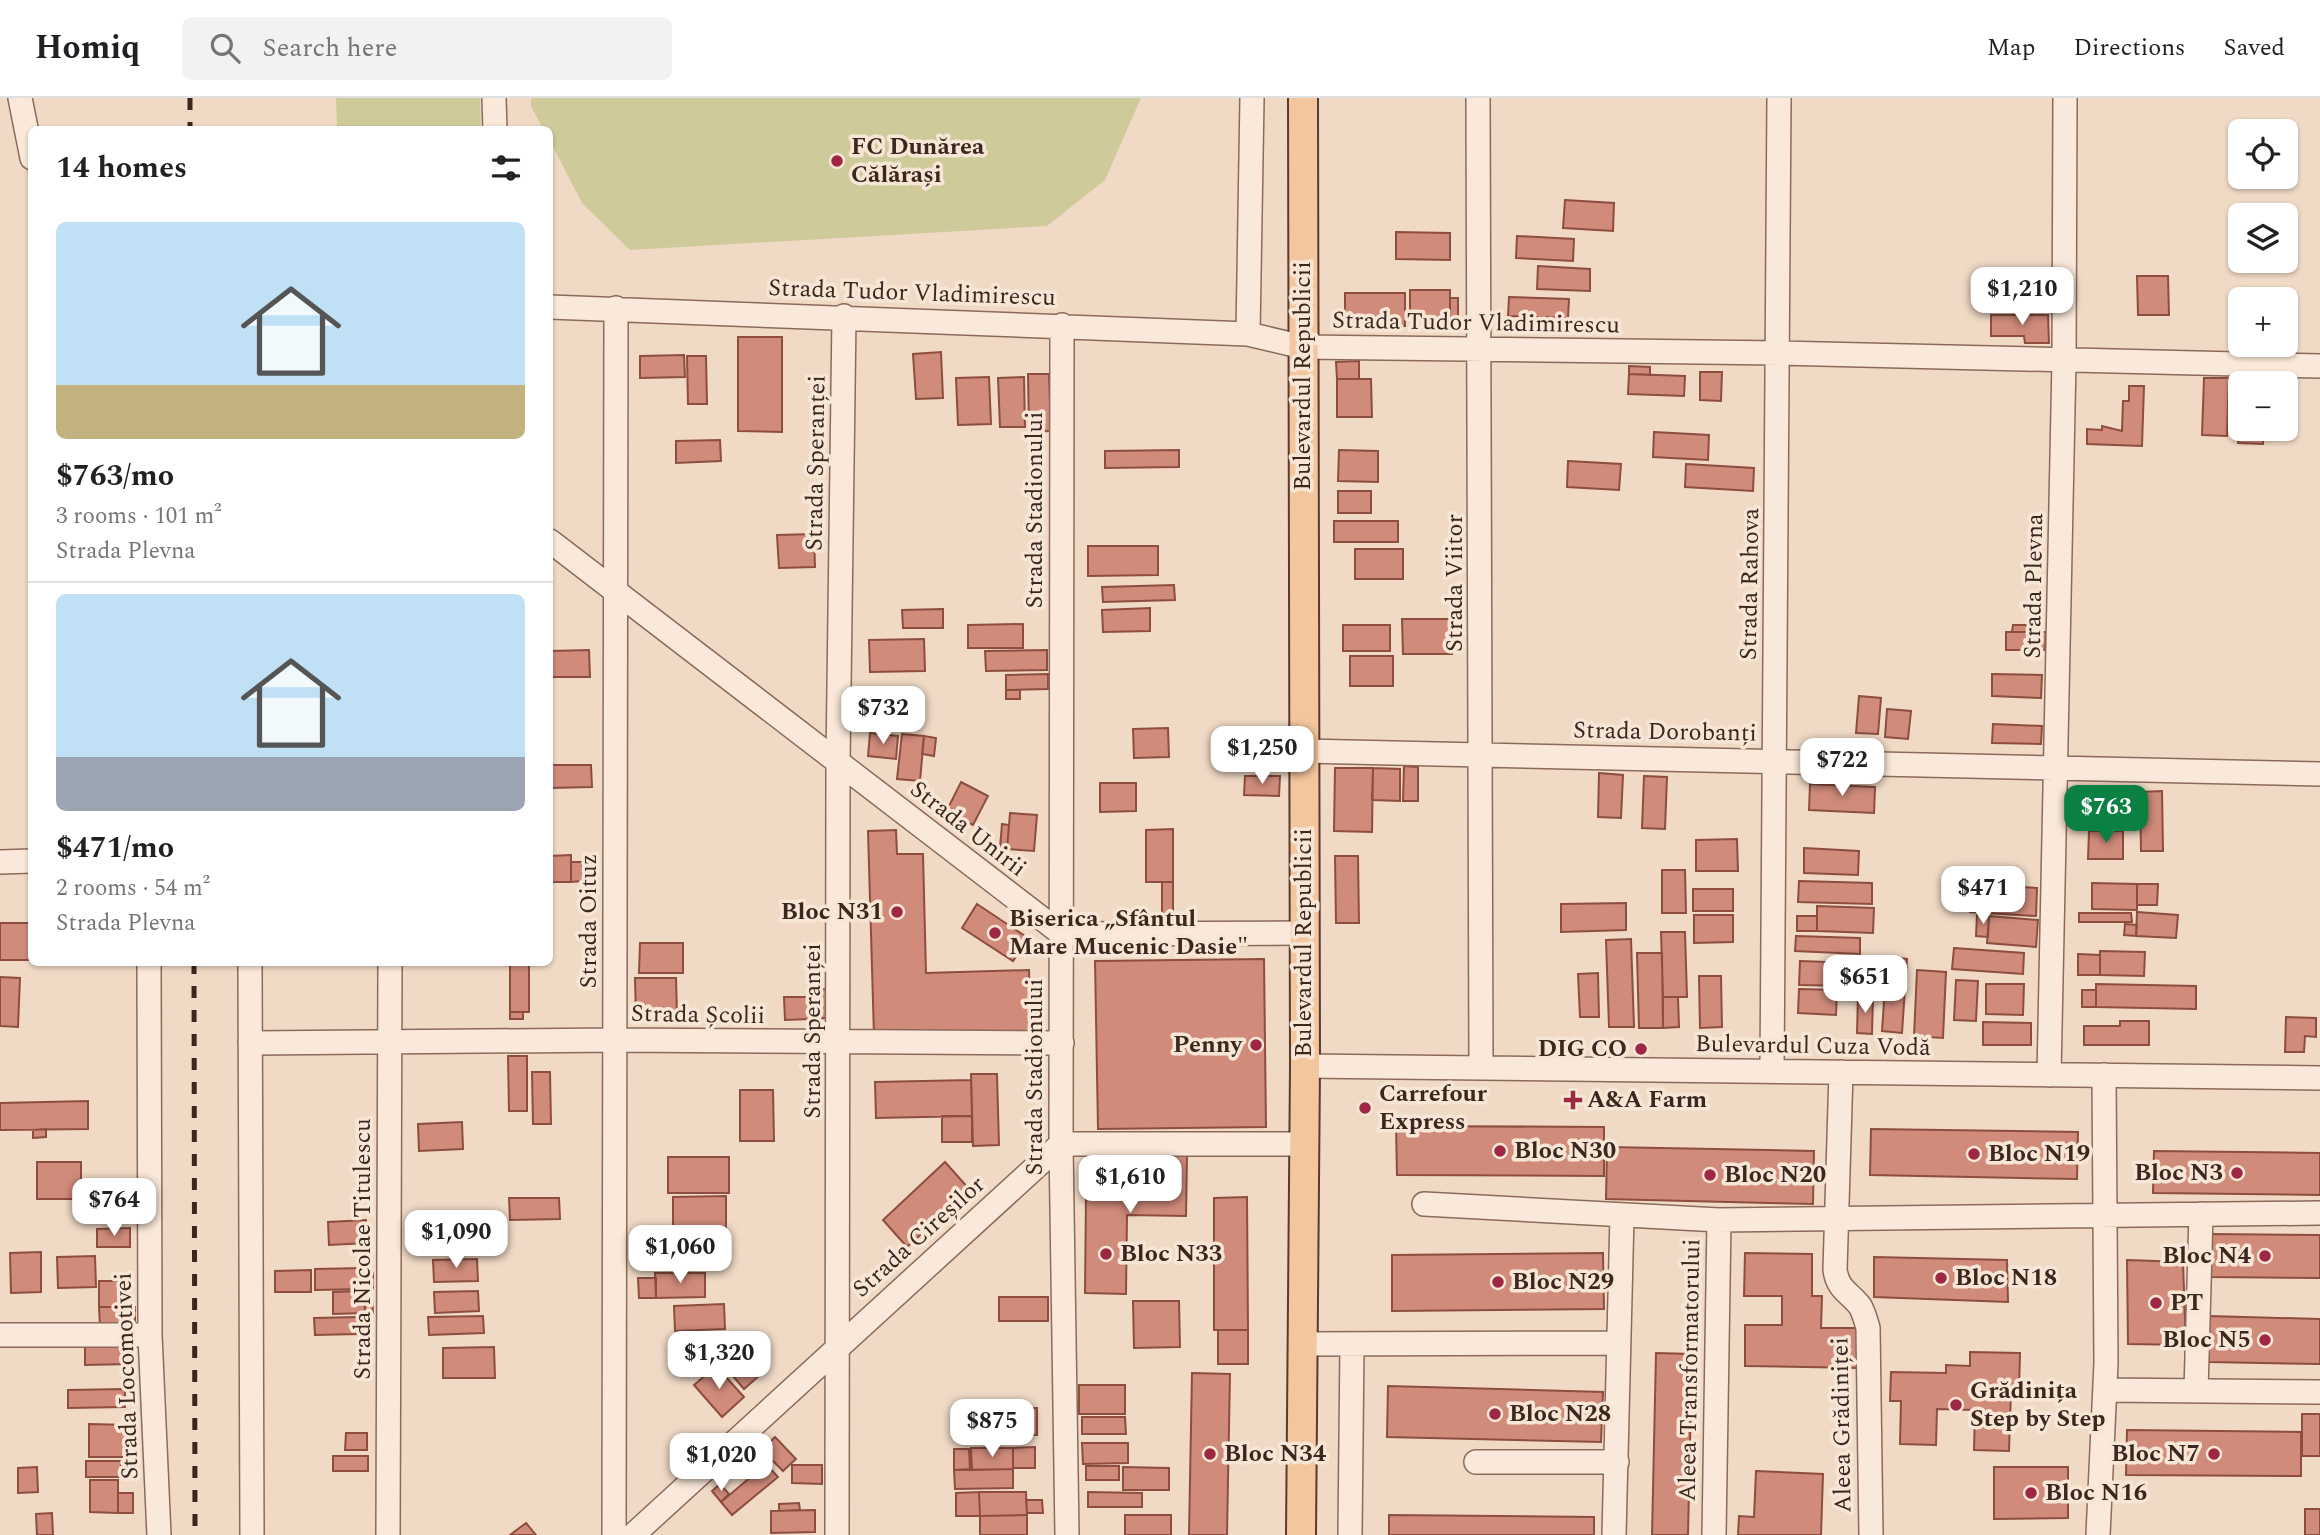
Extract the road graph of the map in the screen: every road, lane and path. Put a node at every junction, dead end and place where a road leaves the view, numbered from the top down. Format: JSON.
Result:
{"nodes":[{"id":1,"x":20,"y":98,"type":"edge"},
{"id":2,"x":494,"y":98,"type":"edge"},
{"id":3,"x":1252,"y":98,"type":"edge"},
{"id":4,"x":1303,"y":98,"type":"edge"},
{"id":5,"x":1479,"y":98,"type":"edge"},
{"id":6,"x":1779,"y":98,"type":"edge"},
{"id":7,"x":2065,"y":98,"type":"edge"},
{"id":8,"x":495,"y":126,"type":"edge"},
{"id":9,"x":28,"y":138,"type":"edge"},
{"id":10,"x":553,"y":307,"type":"edge"},
{"id":11,"x":616,"y":308,"type":"junction"},
{"id":12,"x":844,"y":316,"type":"junction"},
{"id":13,"x":1062,"y":325,"type":"junction"},
{"id":14,"x":1248,"y":334,"type":"junction"},
{"id":15,"x":1303,"y":347,"type":"junction"},
{"id":16,"x":1481,"y":348,"type":"junction"},
{"id":17,"x":1779,"y":353,"type":"junction"},
{"id":18,"x":2064,"y":361,"type":"junction"},
{"id":19,"x":2320,"y":366,"type":"edge"},
{"id":20,"x":553,"y":543,"type":"edge"},
{"id":21,"x":615,"y":590,"type":"junction"},
{"id":22,"x":1304,"y":751,"type":"junction"},
{"id":23,"x":1481,"y":755,"type":"junction"},
{"id":24,"x":1774,"y":760,"type":"junction"},
{"id":25,"x":838,"y":761,"type":"junction"},
{"id":26,"x":2057,"y":768,"type":"junction"},
{"id":27,"x":2320,"y":774,"type":"edge"},
{"id":28,"x":28,"y":861,"type":"edge"},
{"id":29,"x":0,"y":862,"type":"edge"},
{"id":30,"x":1305,"y":933,"type":"junction"},
{"id":31,"x":1062,"y":934,"type":"junction"},
{"id":32,"x":149,"y":966,"type":"edge"},
{"id":33,"x":250,"y":966,"type":"edge"},
{"id":34,"x":390,"y":966,"type":"edge"},
{"id":35,"x":615,"y":1040,"type":"junction"},
{"id":36,"x":390,"y":1041,"type":"junction"},
{"id":37,"x":250,"y":1043,"type":"junction"},
{"id":38,"x":840,"y":1043,"type":"junction"},
{"id":39,"x":1062,"y":1043,"type":"junction"},
{"id":40,"x":1305,"y":1066,"type":"junction"},
{"id":41,"x":1481,"y":1068,"type":"junction"},
{"id":42,"x":1772,"y":1071,"type":"junction"},
{"id":43,"x":1841,"y":1072,"type":"junction"},
{"id":44,"x":2049,"y":1075,"type":"junction"},
{"id":45,"x":2104,"y":1075,"type":"junction"},
{"id":46,"x":2320,"y":1078,"type":"edge"},
{"id":47,"x":1061,"y":1144,"type":"junction"},
{"id":48,"x":1304,"y":1144,"type":"junction"},
{"id":49,"x":1424,"y":1204,"type":"dead end"},
{"id":50,"x":2320,"y":1213,"type":"edge"},
{"id":51,"x":2201,"y":1214,"type":"junction"},
{"id":52,"x":2106,"y":1215,"type":"junction"},
{"id":53,"x":1622,"y":1216,"type":"junction"},
{"id":54,"x":1838,"y":1219,"type":"junction"},
{"id":55,"x":1719,"y":1220,"type":"junction"},
{"id":56,"x":0,"y":1335,"type":"edge"},
{"id":57,"x":150,"y":1335,"type":"junction"},
{"id":58,"x":1618,"y":1343,"type":"junction"},
{"id":59,"x":1302,"y":1344,"type":"junction"},
{"id":60,"x":1352,"y":1344,"type":"junction"},
{"id":61,"x":838,"y":1345,"type":"junction"},
{"id":62,"x":2105,"y":1390,"type":"junction"},
{"id":63,"x":2196,"y":1391,"type":"junction"},
{"id":64,"x":2320,"y":1392,"type":"edge"},
{"id":65,"x":1476,"y":1462,"type":"dead end"},
{"id":66,"x":1617,"y":1462,"type":"junction"},
{"id":67,"x":159,"y":1535,"type":"edge"},
{"id":68,"x":252,"y":1535,"type":"edge"},
{"id":69,"x":388,"y":1535,"type":"edge"},
{"id":70,"x":614,"y":1535,"type":"edge"},
{"id":71,"x":633,"y":1535,"type":"edge"},
{"id":72,"x":837,"y":1535,"type":"edge"},
{"id":73,"x":1067,"y":1535,"type":"edge"},
{"id":74,"x":1301,"y":1535,"type":"edge"},
{"id":75,"x":1350,"y":1535,"type":"edge"},
{"id":76,"x":1614,"y":1535,"type":"edge"},
{"id":77,"x":1714,"y":1535,"type":"edge"},
{"id":78,"x":1871,"y":1535,"type":"edge"},
{"id":79,"x":2098,"y":1535,"type":"edge"}],
"edges":[{"from":1,"to":9,"type":"street"},
{"from":2,"to":8,"type":"street"},
{"from":3,"to":14,"type":"street"},
{"from":4,"to":15,"type":"main road","name":"Bulevardul Republicii"},
{"from":5,"to":16,"type":"street","name":"Strada Viitor"},
{"from":6,"to":17,"type":"street","name":"Strada Rahova"},
{"from":7,"to":18,"type":"street","name":"Strada Plevna"},
{"from":10,"to":11,"type":"street","name":"Strada Tudor Vladimirescu"},
{"from":11,"to":12,"type":"street","name":"Strada Tudor Vladimirescu"},
{"from":11,"to":21,"type":"street","name":"Strada Oituz"},
{"from":12,"to":13,"type":"street","name":"Strada Tudor Vladimirescu"},
{"from":12,"to":25,"type":"street","name":"Strada Speranței"},
{"from":13,"to":14,"type":"street","name":"Strada Tudor Vladimirescu"},
{"from":13,"to":31,"type":"street","name":"Strada Stadionului"},
{"from":14,"to":15,"type":"street","name":"Strada Tudor Vladimirescu"},
{"from":15,"to":16,"type":"street","name":"Strada Tudor Vladimirescu"},
{"from":15,"to":22,"type":"main road","name":"Bulevardul Republicii"},
{"from":16,"to":17,"type":"street","name":"Strada Tudor Vladimirescu"},
{"from":16,"to":23,"type":"street","name":"Strada Viitor"},
{"from":17,"to":18,"type":"street","name":"Strada Tudor Vladimirescu"},
{"from":17,"to":24,"type":"street","name":"Strada Rahova"},
{"from":18,"to":19,"type":"street","name":"Strada Tudor Vladimirescu"},
{"from":18,"to":26,"type":"street","name":"Strada Plevna"},
{"from":20,"to":21,"type":"street","name":"Strada Unirii"},
{"from":21,"to":25,"type":"street","name":"Strada Unirii"},
{"from":21,"to":35,"type":"street","name":"Strada Oituz"},
{"from":22,"to":23,"type":"street","name":"Strada Dorobanți"},
{"from":22,"to":30,"type":"main road","name":"Bulevardul Republicii"},
{"from":23,"to":24,"type":"street","name":"Strada Dorobanți"},
{"from":23,"to":41,"type":"street","name":"Strada Viitor"},
{"from":24,"to":26,"type":"street","name":"Strada Dorobanți"},
{"from":24,"to":42,"type":"street","name":"Strada Rahova"},
{"from":25,"to":31,"type":"street","name":"Strada Unirii"},
{"from":25,"to":38,"type":"street","name":"Strada Speranței"},
{"from":26,"to":27,"type":"street","name":"Strada Dorobanți"},
{"from":26,"to":44,"type":"street","name":"Strada Plevna"},
{"from":28,"to":29,"type":"street"},
{"from":30,"to":31,"type":"street"},
{"from":30,"to":40,"type":"main road","name":"Bulevardul Republicii"},
{"from":31,"to":39,"type":"street","name":"Strada Stadionului"},
{"from":32,"to":57,"type":"street","name":"Strada Locomotivei"},
{"from":33,"to":37,"type":"street"},
{"from":34,"to":36,"type":"street","name":"Strada Nicolae Titulescu"},
{"from":35,"to":36,"type":"street","name":"Strada Școlii"},
{"from":35,"to":38,"type":"street","name":"Strada Școlii"},
{"from":35,"to":70,"type":"street","name":"Strada Oituz"},
{"from":36,"to":37,"type":"street","name":"Strada Școlii"},
{"from":36,"to":69,"type":"street","name":"Strada Nicolae Titulescu"},
{"from":37,"to":68,"type":"street"},
{"from":38,"to":39,"type":"street","name":"Strada Școlii"},
{"from":38,"to":61,"type":"street","name":"Strada Speranței"},
{"from":39,"to":47,"type":"street","name":"Strada Stadionului"},
{"from":40,"to":41,"type":"street","name":"Bulevardul Cuza Vodă"},
{"from":40,"to":48,"type":"main road","name":"Bulevardul Republicii"},
{"from":41,"to":42,"type":"street","name":"Bulevardul Cuza Vodă"},
{"from":42,"to":43,"type":"street","name":"Bulevardul Cuza Vodă"},
{"from":43,"to":44,"type":"street","name":"Bulevardul Cuza Vodă"},
{"from":43,"to":54,"type":"street","name":"Aleea Grădiniței"},
{"from":44,"to":45,"type":"street","name":"Bulevardul Cuza Vodă"},
{"from":45,"to":46,"type":"street","name":"Bulevardul Cuza Vodă"},
{"from":45,"to":52,"type":"street"},
{"from":47,"to":48,"type":"street"},
{"from":47,"to":61,"type":"street","name":"Strada Cireșilor"},
{"from":47,"to":73,"type":"street","name":"Strada Stadionului"},
{"from":48,"to":59,"type":"main road","name":"Bulevardul Republicii"},
{"from":49,"to":53,"type":"street","name":"Aleea Transformatorului"},
{"from":50,"to":51,"type":"street"},
{"from":51,"to":52,"type":"street"},
{"from":51,"to":63,"type":"street"},
{"from":52,"to":54,"type":"street"},
{"from":52,"to":62,"type":"street"},
{"from":53,"to":55,"type":"street","name":"Aleea Transformatorului"},
{"from":53,"to":58,"type":"street"},
{"from":54,"to":55,"type":"street"},
{"from":54,"to":78,"type":"street","name":"Aleea Grădiniței"},
{"from":55,"to":77,"type":"street","name":"Aleea Transformatorului"},
{"from":56,"to":57,"type":"street"},
{"from":57,"to":67,"type":"street","name":"Strada Locomotivei"},
{"from":58,"to":60,"type":"street"},
{"from":58,"to":66,"type":"street"},
{"from":59,"to":60,"type":"street"},
{"from":59,"to":74,"type":"main road","name":"Bulevardul Republicii"},
{"from":60,"to":75,"type":"street"},
{"from":61,"to":71,"type":"street","name":"Strada Cireșilor"},
{"from":61,"to":72,"type":"street","name":"Strada Speranței"},
{"from":62,"to":63,"type":"street"},
{"from":62,"to":79,"type":"street"},
{"from":63,"to":64,"type":"street"},
{"from":65,"to":66,"type":"street"},
{"from":66,"to":76,"type":"street"}]}
